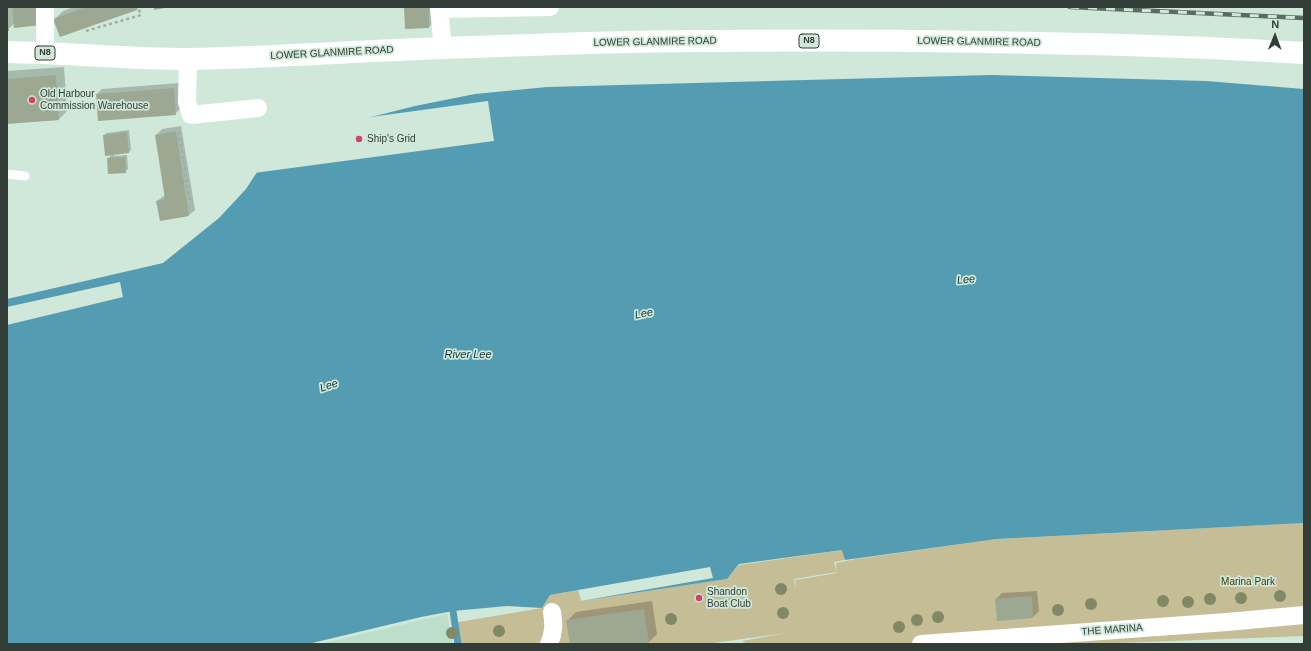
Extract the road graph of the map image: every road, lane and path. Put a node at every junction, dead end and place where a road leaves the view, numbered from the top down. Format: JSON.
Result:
{"nodes":[{"id":1,"x":45,"y":7,"type":"edge"},
{"id":2,"x":138,"y":7,"type":"edge"},
{"id":3,"x":550,"y":7,"type":"edge"},
{"id":4,"x":85,"y":32,"type":"dead end"},
{"id":5,"x":443,"y":48,"type":"junction"},
{"id":6,"x":7,"y":52,"type":"edge"},
{"id":7,"x":45,"y":53,"type":"junction"},
{"id":8,"x":1304,"y":53,"type":"edge"},
{"id":9,"x":188,"y":59,"type":"junction"},
{"id":10,"x":258,"y":108,"type":"dead end"},
{"id":11,"x":191,"y":115,"type":"junction"},
{"id":12,"x":7,"y":174,"type":"edge"},
{"id":13,"x":25,"y":176,"type":"dead end"},
{"id":14,"x":190,"y":203,"type":"dead end"},
{"id":15,"x":552,"y":612,"type":"dead end"},
{"id":16,"x":1304,"y":615,"type":"edge"},
{"id":17,"x":549,"y":644,"type":"edge"},
{"id":18,"x":920,"y":644,"type":"edge"}],
"edges":[{"from":1,"to":7,"type":"street"},
{"from":2,"to":4,"type":"path"},
{"from":3,"to":5,"type":"street"},
{"from":5,"to":8,"type":"highway","name":"LOWER GLANMIRE ROAD","number":"N8"},
{"from":5,"to":9,"type":"highway","name":"LOWER GLANMIRE ROAD","number":"N8"},
{"from":6,"to":7,"type":"highway","name":"LOWER GLANMIRE ROAD","number":"N8"},
{"from":7,"to":9,"type":"highway","name":"LOWER GLANMIRE ROAD","number":"N8"},
{"from":9,"to":11,"type":"street"},
{"from":10,"to":11,"type":"street"},
{"from":11,"to":14,"type":"path"},
{"from":12,"to":13,"type":"lane"},
{"from":15,"to":17,"type":"street"},
{"from":16,"to":18,"type":"street","name":"THE MARINA"}]}
